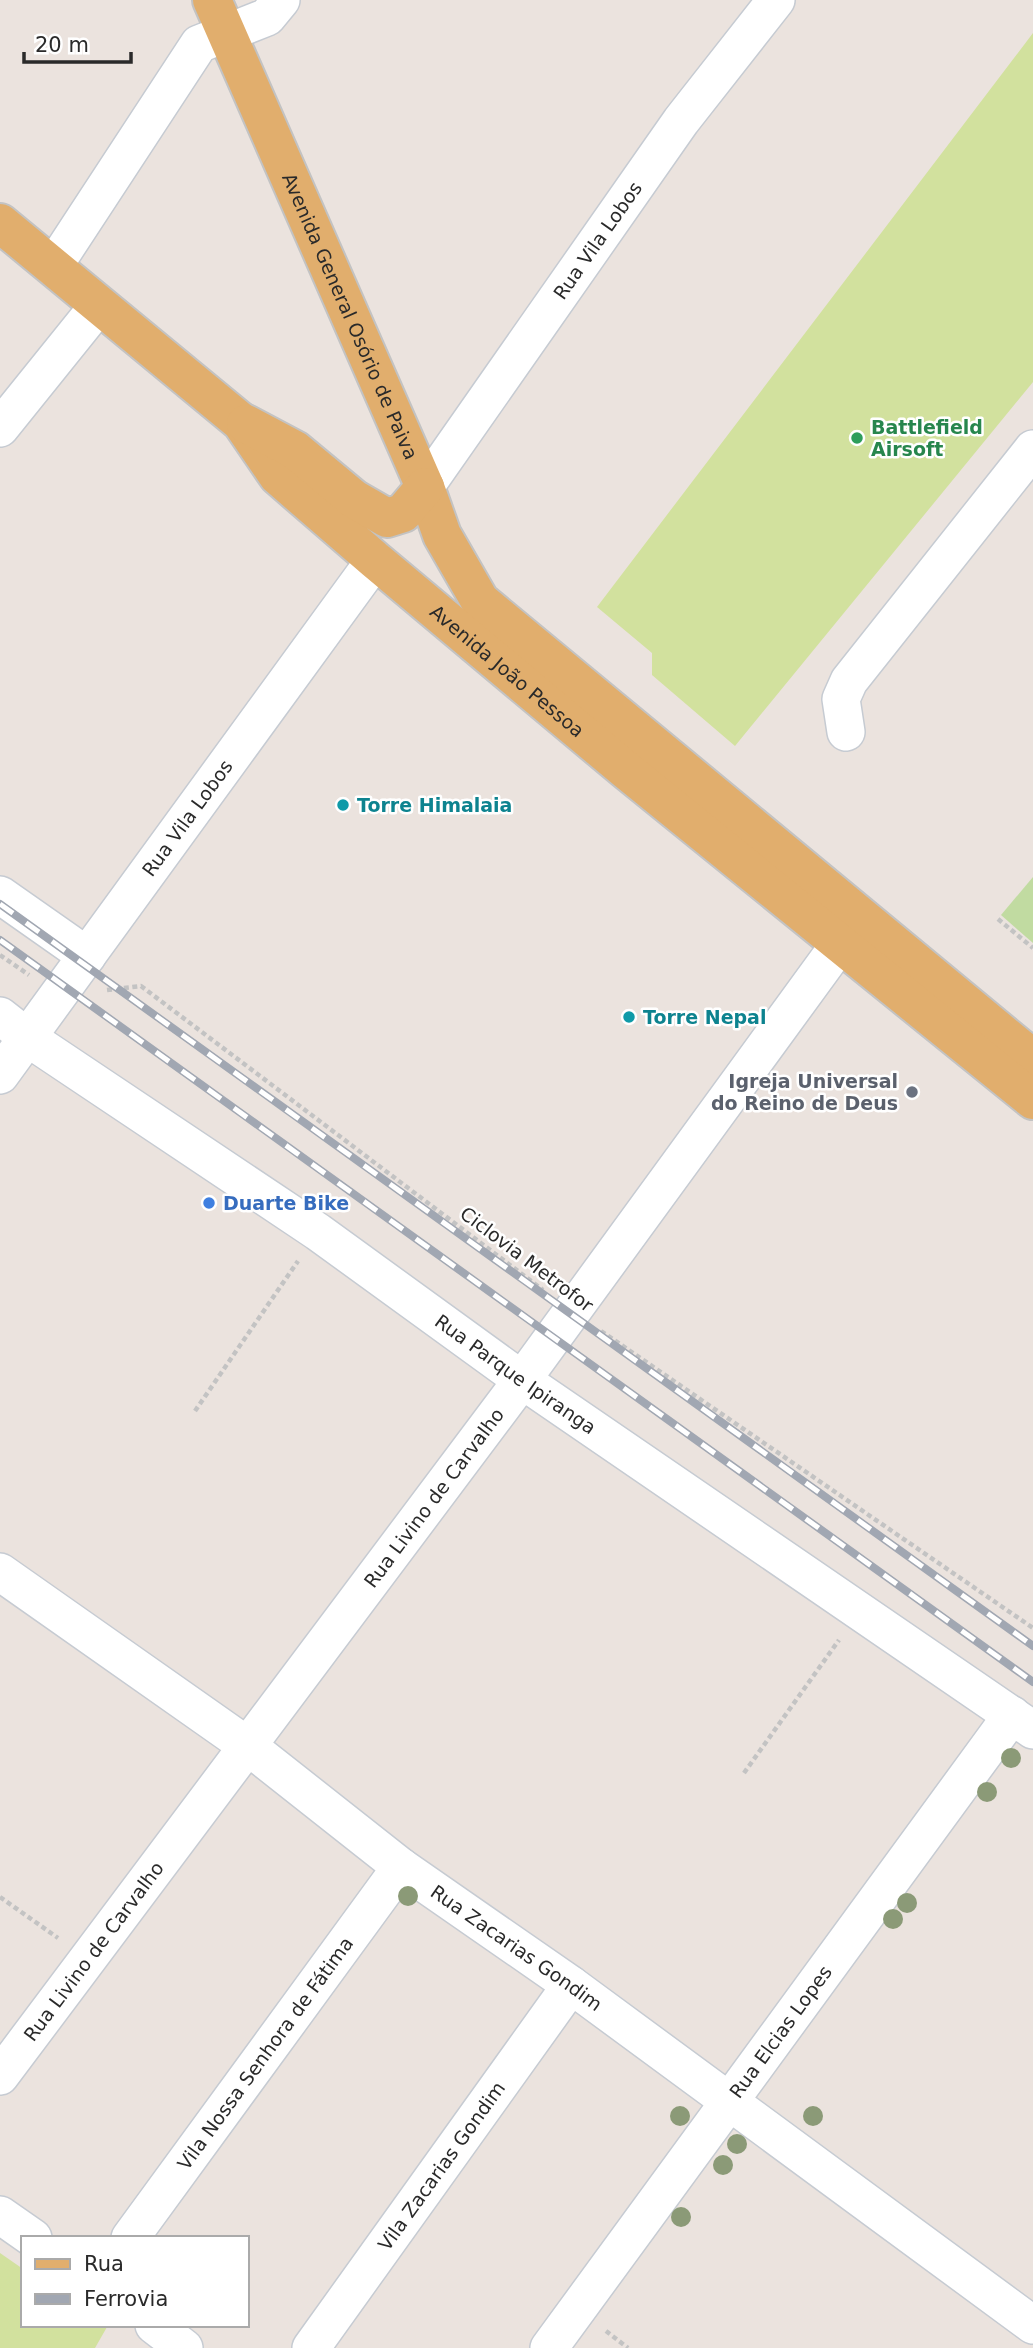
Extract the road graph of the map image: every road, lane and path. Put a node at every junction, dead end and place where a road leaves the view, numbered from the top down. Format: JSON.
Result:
{"nodes":[{"id":1,"x":281,"y":0,"type":"edge"},
{"id":2,"x":776,"y":0,"type":"edge"},
{"id":3,"x":220,"y":16,"type":"edge"},
{"id":4,"x":0,"y":223,"type":"edge"},
{"id":5,"x":53,"y":267,"type":"junction"},
{"id":6,"x":99,"y":305,"type":"junction"},
{"id":7,"x":241,"y":422,"type":"junction"},
{"id":8,"x":0,"y":428,"type":"edge"},
{"id":9,"x":1033,"y":449,"type":"edge"},
{"id":10,"x":425,"y":487,"type":"junction"},
{"id":11,"x":375,"y":560,"type":"junction"},
{"id":12,"x":503,"y":623,"type":"joint"},
{"id":13,"x":846,"y":732,"type":"dead end"},
{"id":14,"x":0,"y":895,"type":"edge"},
{"id":15,"x":998,"y":919,"type":"dead end"},
{"id":16,"x":850,"y":929,"type":"junction"},
{"id":17,"x":1033,"y":948,"type":"edge"},
{"id":18,"x":0,"y":955,"type":"edge"},
{"id":19,"x":87,"y":956,"type":"junction"},
{"id":20,"x":58,"y":996,"type":"junction"},
{"id":21,"x":14,"y":1027,"type":"edge"},
{"id":22,"x":1033,"y":1059,"type":"edge"},
{"id":23,"x":0,"y":1075,"type":"edge"},
{"id":24,"x":1033,"y":1100,"type":"edge"},
{"id":25,"x":318,"y":1232,"type":"junction"},
{"id":26,"x":571,"y":1311,"type":"junction"},
{"id":27,"x":522,"y":1380,"type":"junction"},
{"id":28,"x":195,"y":1411,"type":"dead end"},
{"id":29,"x":0,"y":1572,"type":"edge"},
{"id":30,"x":860,"y":1611,"type":"junction"},
{"id":31,"x":1033,"y":1628,"type":"edge"},
{"id":32,"x":1023,"y":1722,"type":"edge"},
{"id":33,"x":249,"y":1747,"type":"junction"},
{"id":34,"x":744,"y":1773,"type":"dead end"},
{"id":35,"x":401,"y":1867,"type":"junction"},
{"id":36,"x":0,"y":1897,"type":"edge"},
{"id":37,"x":87,"y":1959,"type":"junction"},
{"id":38,"x":571,"y":1985,"type":"junction"},
{"id":39,"x":0,"y":2076,"type":"edge"},
{"id":40,"x":730,"y":2102,"type":"junction"},
{"id":41,"x":0,"y":2215,"type":"edge"},
{"id":42,"x":30,"y":2236,"type":"edge"},
{"id":43,"x":131,"y":2236,"type":"edge"},
{"id":44,"x":1033,"y":2325,"type":"edge"},
{"id":45,"x":157,"y":2327,"type":"edge"},
{"id":46,"x":184,"y":2348,"type":"edge"},
{"id":47,"x":311,"y":2348,"type":"edge"},
{"id":48,"x":549,"y":2348,"type":"edge"}],
"edges":[{"from":1,"to":3,"type":"street"},
{"from":2,"to":10,"type":"street","name":"Rua Vila Lobos"},
{"from":3,"to":5,"type":"street"},
{"from":3,"to":10,"type":"main road","name":"Avenida General Osório de Paiva"},
{"from":4,"to":5,"type":"main road","name":"Avenida João Pessoa"},
{"from":5,"to":6,"type":"main road","name":"Avenida João Pessoa"},
{"from":6,"to":7,"type":"main road","name":"Avenida João Pessoa"},
{"from":6,"to":8,"type":"street"},
{"from":7,"to":10,"type":"main road"},
{"from":7,"to":11,"type":"main road","name":"Avenida João Pessoa"},
{"from":9,"to":13,"type":"street"},
{"from":10,"to":12,"type":"main road","name":"Avenida General Osório de Paiva"},
{"from":11,"to":16,"type":"main road","name":"Avenida João Pessoa"},
{"from":11,"to":19,"type":"street","name":"Rua Vila Lobos"},
{"from":12,"to":16,"type":"main road","name":"Avenida João Pessoa"},
{"from":14,"to":19,"type":"street"},
{"from":15,"to":17,"type":"path"},
{"from":16,"to":22,"type":"main road","name":"Avenida João Pessoa"},
{"from":16,"to":24,"type":"main road","name":"Avenida João Pessoa"},
{"from":16,"to":26,"type":"street","name":"Rua Livino de Carvalho"},
{"from":18,"to":20,"type":"path"},
{"from":19,"to":20,"type":"street","name":"Rua Vila Lobos"},
{"from":20,"to":21,"type":"street","name":"Rua Vila Lobos"},
{"from":20,"to":26,"type":"path","name":"Ciclovia Metrofor"},
{"from":21,"to":23,"type":"street","name":"Rua Vila Lobos"},
{"from":21,"to":25,"type":"street","name":"Rua Parque Ipiranga"},
{"from":25,"to":27,"type":"street","name":"Rua Parque Ipiranga"},
{"from":25,"to":28,"type":"path"},
{"from":26,"to":27,"type":"street","name":"Rua Livino de Carvalho"},
{"from":26,"to":31,"type":"path","name":"Ciclovia Metrofor"},
{"from":27,"to":30,"type":"street","name":"Rua Parque Ipiranga"},
{"from":27,"to":33,"type":"street","name":"Rua Livino de Carvalho"},
{"from":29,"to":33,"type":"street","name":"Rua Zacarias Gondim"},
{"from":30,"to":32,"type":"street","name":"Rua Parque Ipiranga"},
{"from":30,"to":34,"type":"path"},
{"from":32,"to":40,"type":"street","name":"Rua Elcias Lopes"},
{"from":33,"to":35,"type":"street","name":"Rua Zacarias Gondim"},
{"from":33,"to":37,"type":"street","name":"Rua Livino de Carvalho"},
{"from":35,"to":38,"type":"street","name":"Rua Zacarias Gondim"},
{"from":35,"to":43,"type":"street","name":"Vila Nossa Senhora de Fátima"},
{"from":36,"to":37,"type":"path"},
{"from":37,"to":39,"type":"street","name":"Rua Livino de Carvalho"},
{"from":38,"to":40,"type":"street","name":"Rua Zacarias Gondim"},
{"from":38,"to":47,"type":"street","name":"Vila Zacarias Gondim"},
{"from":40,"to":44,"type":"street","name":"Rua Zacarias Gondim"},
{"from":40,"to":48,"type":"street","name":"Rua Elcias Lopes"},
{"from":41,"to":42,"type":"street"},
{"from":45,"to":46,"type":"street"}]}
